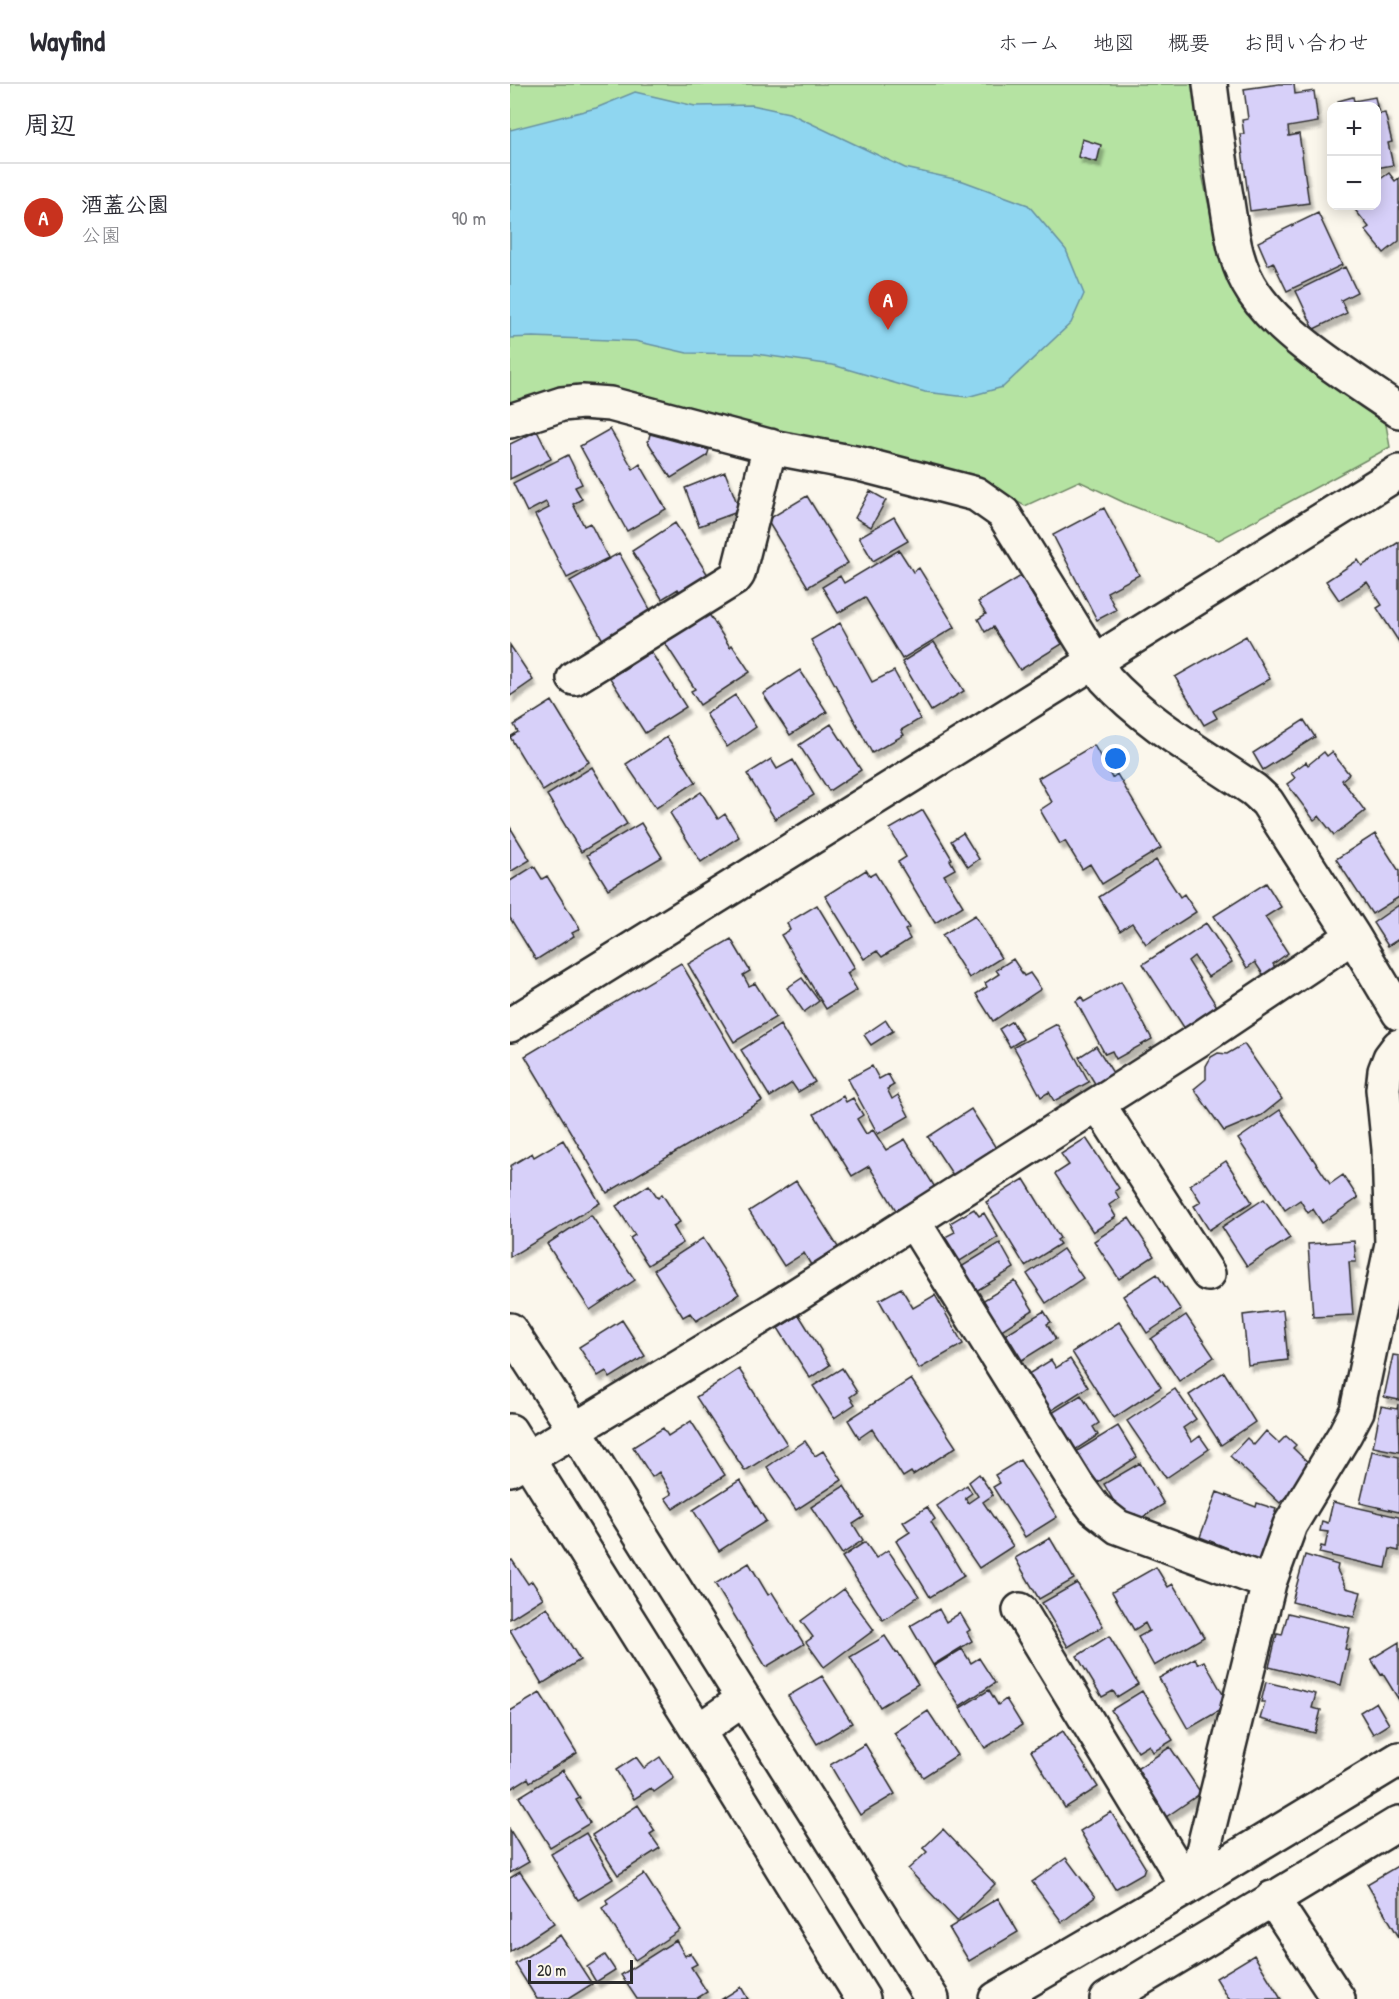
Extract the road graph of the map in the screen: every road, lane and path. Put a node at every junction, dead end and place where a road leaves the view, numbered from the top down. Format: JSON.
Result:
{"nodes":[{"id":1,"x":1210,"y":84,"type":"edge"},
{"id":2,"x":1399,"y":411,"type":"edge"},
{"id":3,"x":510,"y":421,"type":"edge"},
{"id":4,"x":770,"y":446,"type":"junction"},
{"id":5,"x":1399,"y":472,"type":"edge"},
{"id":6,"x":1096,"y":662,"type":"junction"},
{"id":7,"x":574,"y":678,"type":"dead end"},
{"id":8,"x":1353,"y":936,"type":"junction"},
{"id":9,"x":1399,"y":1013,"type":"edge"},
{"id":10,"x":510,"y":1025,"type":"edge"},
{"id":11,"x":1399,"y":1046,"type":"edge"},
{"id":12,"x":1098,"y":1104,"type":"junction"},
{"id":13,"x":913,"y":1221,"type":"junction"},
{"id":14,"x":1208,"y":1274,"type":"dead end"},
{"id":15,"x":510,"y":1330,"type":"edge"},
{"id":16,"x":575,"y":1430,"type":"junction"},
{"id":17,"x":510,"y":1431,"type":"edge"},
{"id":18,"x":519,"y":1464,"type":"edge"},
{"id":19,"x":1269,"y":1583,"type":"junction"},
{"id":20,"x":1020,"y":1610,"type":"dead end"},
{"id":21,"x":744,"y":1699,"type":"junction"},
{"id":22,"x":698,"y":1731,"type":"junction"},
{"id":23,"x":1399,"y":1759,"type":"edge"},
{"id":24,"x":1399,"y":1823,"type":"edge"},
{"id":25,"x":1191,"y":1885,"type":"junction"},
{"id":26,"x":1272,"y":1898,"type":"junction"},
{"id":27,"x":863,"y":1999,"type":"edge"},
{"id":28,"x":932,"y":1999,"type":"edge"},
{"id":29,"x":996,"y":1999,"type":"edge"},
{"id":30,"x":1107,"y":1999,"type":"edge"},
{"id":31,"x":1338,"y":1999,"type":"edge"}],
"edges":[{"from":1,"to":2,"type":"street"},
{"from":3,"to":4,"type":"street"},
{"from":4,"to":6,"type":"street"},
{"from":4,"to":7,"type":"street"},
{"from":5,"to":6,"type":"street"},
{"from":6,"to":8,"type":"street"},
{"from":6,"to":10,"type":"street"},
{"from":8,"to":9,"type":"street"},
{"from":8,"to":12,"type":"street"},
{"from":11,"to":19,"type":"street"},
{"from":12,"to":13,"type":"street"},
{"from":12,"to":14,"type":"street"},
{"from":13,"to":16,"type":"street"},
{"from":13,"to":19,"type":"street"},
{"from":15,"to":16,"type":"street"},
{"from":16,"to":18,"type":"street"},
{"from":16,"to":21,"type":"street"},
{"from":17,"to":18,"type":"street"},
{"from":18,"to":22,"type":"street"},
{"from":19,"to":25,"type":"street"},
{"from":20,"to":25,"type":"street"},
{"from":21,"to":22,"type":"street"},
{"from":21,"to":28,"type":"street"},
{"from":22,"to":27,"type":"street"},
{"from":23,"to":25,"type":"street"},
{"from":24,"to":26,"type":"street"},
{"from":25,"to":29,"type":"street"},
{"from":26,"to":30,"type":"street"},
{"from":26,"to":31,"type":"street"}]}
